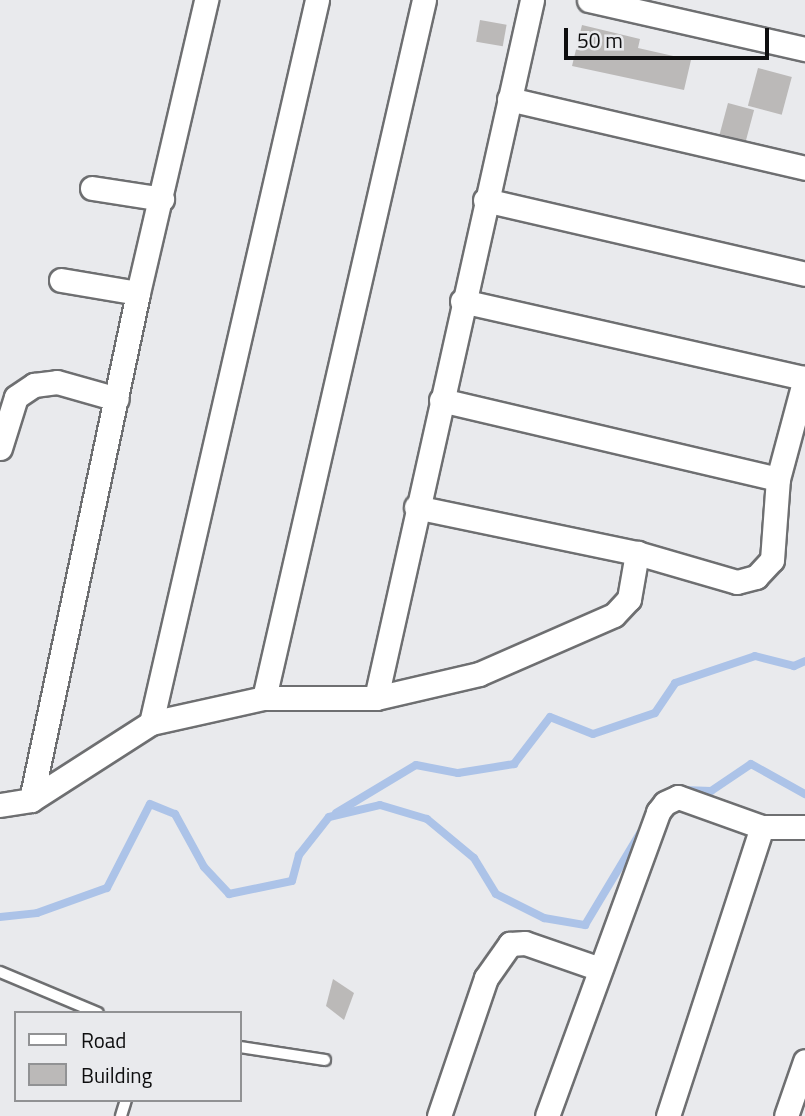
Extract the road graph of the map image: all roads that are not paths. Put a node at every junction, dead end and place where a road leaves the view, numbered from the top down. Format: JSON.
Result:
{"nodes":[{"id":1,"x":206,"y":0,"type":"edge"},
{"id":2,"x":317,"y":0,"type":"edge"},
{"id":3,"x":424,"y":0,"type":"edge"},
{"id":4,"x":532,"y":0,"type":"edge"},
{"id":5,"x":589,"y":0,"type":"edge"},
{"id":6,"x":805,"y":49,"type":"edge"},
{"id":7,"x":509,"y":99,"type":"junction"},
{"id":8,"x":805,"y":168,"type":"edge"},
{"id":9,"x":92,"y":188,"type":"dead end"},
{"id":10,"x":162,"y":199,"type":"junction"},
{"id":11,"x":485,"y":200,"type":"junction"},
{"id":12,"x":805,"y":274,"type":"edge"},
{"id":13,"x":61,"y":280,"type":"dead end"},
{"id":14,"x":138,"y":293,"type":"junction"},
{"id":15,"x":462,"y":301,"type":"junction"},
{"id":16,"x":805,"y":378,"type":"edge"},
{"id":17,"x":117,"y":399,"type":"junction"},
{"id":18,"x":441,"y":400,"type":"junction"},
{"id":19,"x":0,"y":448,"type":"edge"},
{"id":20,"x":778,"y":480,"type":"junction"},
{"id":21,"x":416,"y":507,"type":"junction"},
{"id":22,"x":637,"y":553,"type":"junction"},
{"id":23,"x":264,"y":698,"type":"junction"},
{"id":24,"x":376,"y":698,"type":"junction"},
{"id":25,"x":151,"y":723,"type":"junction"},
{"id":26,"x":31,"y":800,"type":"junction"},
{"id":27,"x":0,"y":805,"type":"edge"},
{"id":28,"x":762,"y":827,"type":"junction"},
{"id":29,"x":805,"y":827,"type":"edge"},
{"id":30,"x":600,"y":969,"type":"junction"},
{"id":31,"x":0,"y":972,"type":"edge"},
{"id":32,"x":93,"y":1011,"type":"edge"},
{"id":33,"x":242,"y":1047,"type":"edge"},
{"id":34,"x":325,"y":1060,"type":"dead end"},
{"id":35,"x":805,"y":1061,"type":"edge"},
{"id":36,"x":439,"y":1116,"type":"edge"},
{"id":37,"x":547,"y":1116,"type":"edge"},
{"id":38,"x":668,"y":1116,"type":"edge"},
{"id":39,"x":786,"y":1116,"type":"edge"}],
"edges":[{"from":1,"to":10,"type":"street"},
{"from":2,"to":25,"type":"street"},
{"from":3,"to":23,"type":"street"},
{"from":4,"to":7,"type":"street"},
{"from":5,"to":6,"type":"street"},
{"from":7,"to":8,"type":"street"},
{"from":7,"to":11,"type":"street"},
{"from":9,"to":10,"type":"street"},
{"from":10,"to":14,"type":"street"},
{"from":11,"to":12,"type":"street"},
{"from":11,"to":15,"type":"street"},
{"from":13,"to":14,"type":"street"},
{"from":14,"to":17,"type":"street"},
{"from":15,"to":16,"type":"street"},
{"from":15,"to":18,"type":"street"},
{"from":16,"to":20,"type":"street"},
{"from":17,"to":19,"type":"street"},
{"from":17,"to":26,"type":"street"},
{"from":18,"to":20,"type":"street"},
{"from":18,"to":21,"type":"street"},
{"from":20,"to":22,"type":"street"},
{"from":21,"to":22,"type":"street"},
{"from":21,"to":24,"type":"street"},
{"from":22,"to":24,"type":"street"},
{"from":23,"to":24,"type":"street"},
{"from":23,"to":25,"type":"street"},
{"from":25,"to":26,"type":"street"},
{"from":26,"to":27,"type":"street"},
{"from":28,"to":29,"type":"street"},
{"from":28,"to":30,"type":"street"},
{"from":28,"to":38,"type":"street"},
{"from":30,"to":36,"type":"street"},
{"from":30,"to":37,"type":"street"},
{"from":31,"to":32,"type":"lane"},
{"from":33,"to":34,"type":"lane"},
{"from":35,"to":39,"type":"street"}]}
